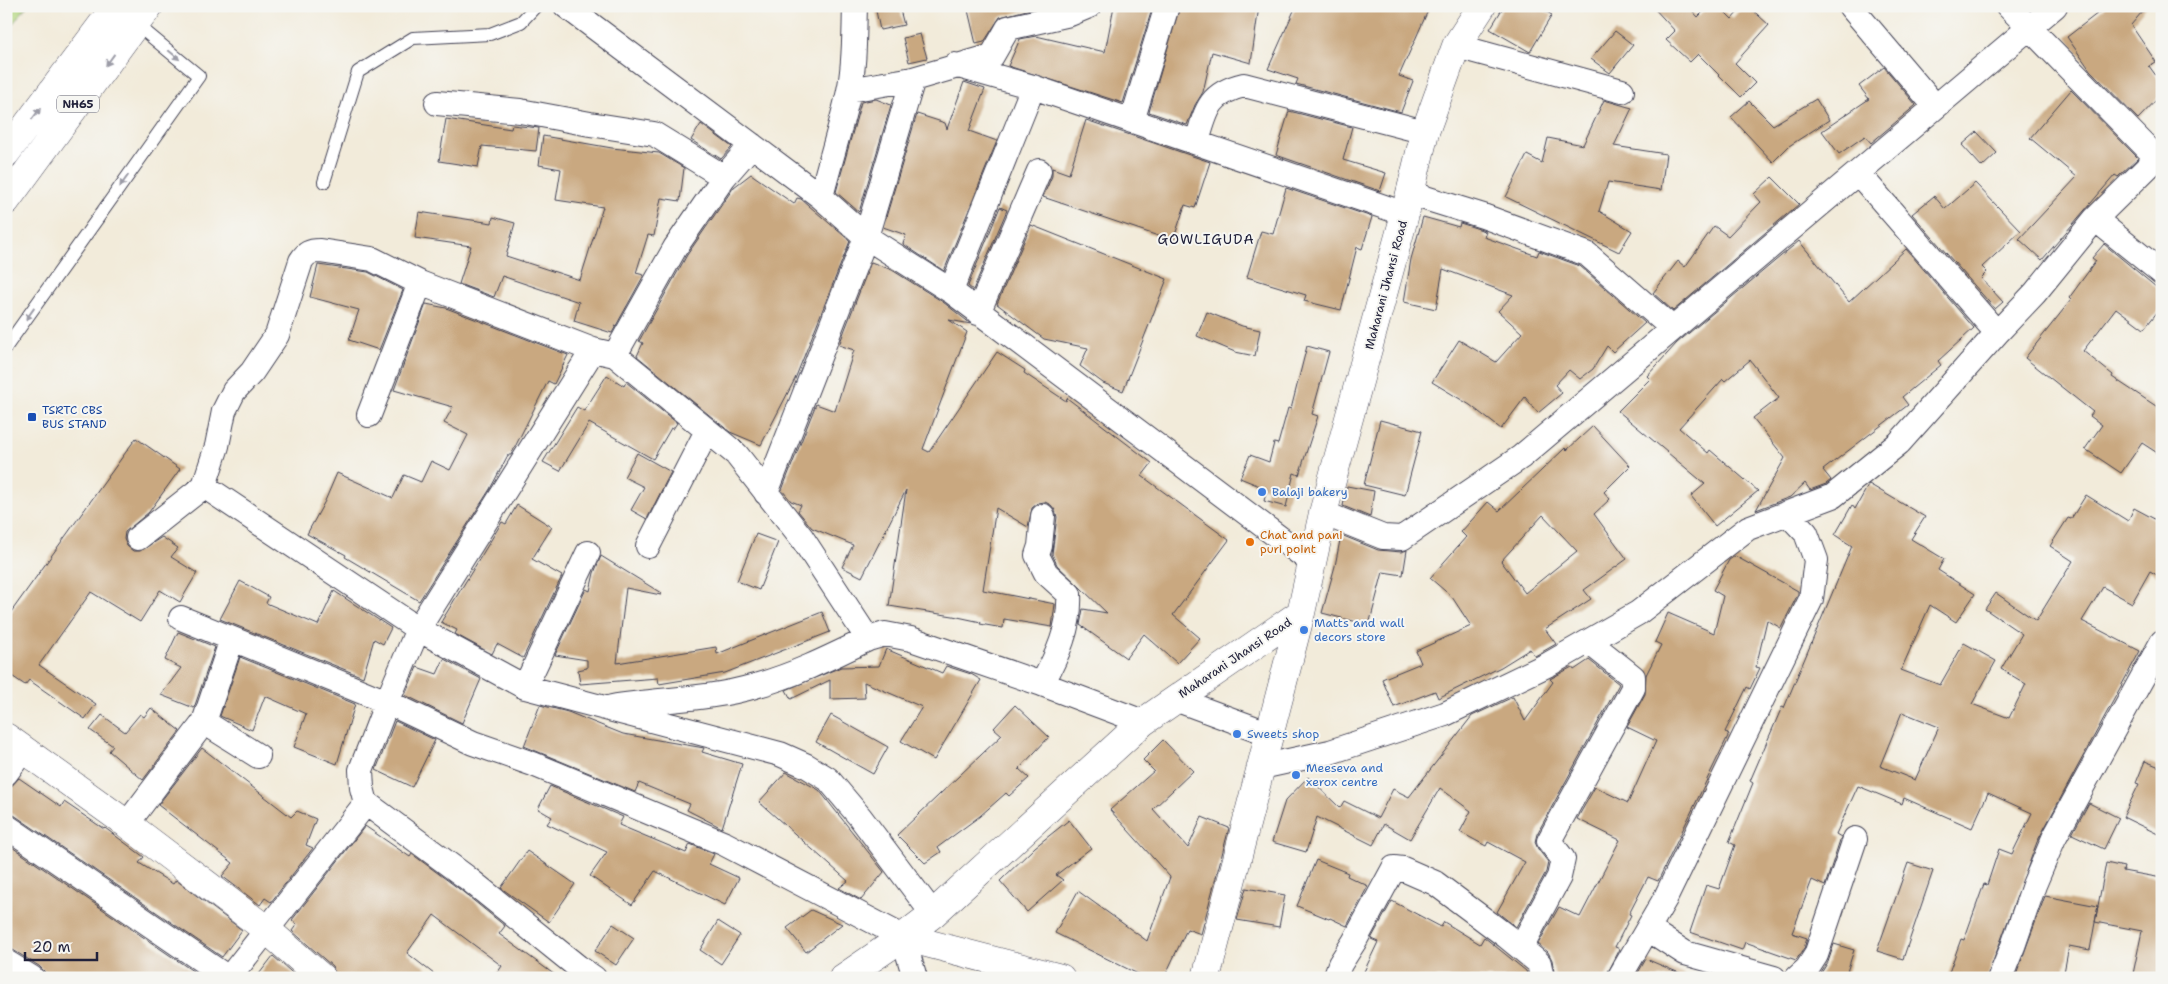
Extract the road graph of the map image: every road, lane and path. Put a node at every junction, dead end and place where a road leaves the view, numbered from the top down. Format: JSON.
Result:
{"nodes":[{"id":1,"x":116,"y":6,"type":"edge"},
{"id":2,"x":536,"y":6,"type":"edge"},
{"id":3,"x":566,"y":6,"type":"edge"},
{"id":4,"x":854,"y":6,"type":"edge"},
{"id":5,"x":1089,"y":6,"type":"edge"},
{"id":6,"x":1167,"y":6,"type":"edge"},
{"id":7,"x":1482,"y":6,"type":"edge"},
{"id":8,"x":1850,"y":6,"type":"edge"},
{"id":9,"x":2008,"y":6,"type":"edge"},
{"id":10,"x":2055,"y":6,"type":"edge"},
{"id":11,"x":143,"y":15,"type":"edge"},
{"id":12,"x":2028,"y":29,"type":"junction"},
{"id":13,"x":1456,"y":46,"type":"junction"},
{"id":14,"x":955,"y":65,"type":"junction"},
{"id":15,"x":912,"y":79,"type":"junction"},
{"id":16,"x":1033,"y":87,"type":"junction"},
{"id":17,"x":849,"y":90,"type":"junction"},
{"id":18,"x":1622,"y":91,"type":"dead end"},
{"id":19,"x":437,"y":104,"type":"dead end"},
{"id":20,"x":1935,"y":106,"type":"junction"},
{"id":21,"x":1132,"y":121,"type":"junction"},
{"id":22,"x":1425,"y":132,"type":"junction"},
{"id":23,"x":1196,"y":142,"type":"junction"},
{"id":24,"x":752,"y":144,"type":"junction"},
{"id":25,"x":6,"y":153,"type":"edge"},
{"id":26,"x":2159,"y":155,"type":"edge"},
{"id":27,"x":1039,"y":171,"type":"dead end"},
{"id":28,"x":1858,"y":173,"type":"junction"},
{"id":29,"x":724,"y":177,"type":"junction"},
{"id":30,"x":324,"y":182,"type":"dead end"},
{"id":31,"x":821,"y":197,"type":"junction"},
{"id":32,"x":6,"y":201,"type":"edge"},
{"id":33,"x":1407,"y":204,"type":"junction"},
{"id":34,"x":2095,"y":219,"type":"junction"},
{"id":35,"x":866,"y":238,"type":"junction"},
{"id":36,"x":2162,"y":273,"type":"edge"},
{"id":37,"x":420,"y":282,"type":"junction"},
{"id":38,"x":951,"y":291,"type":"junction"},
{"id":39,"x":978,"y":313,"type":"junction"},
{"id":40,"x":1672,"y":328,"type":"junction"},
{"id":41,"x":1997,"y":332,"type":"junction"},
{"id":42,"x":6,"y":347,"type":"edge"},
{"id":43,"x":604,"y":352,"type":"junction"},
{"id":44,"x":369,"y":415,"type":"dead end"},
{"id":45,"x":706,"y":430,"type":"junction"},
{"id":46,"x":204,"y":486,"type":"junction"},
{"id":47,"x":766,"y":492,"type":"junction"},
{"id":48,"x":1323,"y":513,"type":"junction"},
{"id":49,"x":1787,"y":513,"type":"junction"},
{"id":50,"x":1043,"y":516,"type":"dead end"},
{"id":51,"x":138,"y":538,"type":"dead end"},
{"id":52,"x":648,"y":546,"type":"dead end"},
{"id":53,"x":588,"y":553,"type":"dead end"},
{"id":54,"x":1313,"y":563,"type":"junction"},
{"id":55,"x":1301,"y":613,"type":"junction"},
{"id":56,"x":181,"y":618,"type":"dead end"},
{"id":57,"x":418,"y":630,"type":"junction"},
{"id":58,"x":232,"y":639,"type":"junction"},
{"id":59,"x":868,"y":640,"type":"junction"},
{"id":60,"x":1589,"y":642,"type":"junction"},
{"id":61,"x":2162,"y":642,"type":"edge"},
{"id":62,"x":1042,"y":684,"type":"junction"},
{"id":63,"x":525,"y":687,"type":"junction"},
{"id":64,"x":1175,"y":698,"type":"junction"},
{"id":65,"x":387,"y":702,"type":"junction"},
{"id":66,"x":605,"y":708,"type":"junction"},
{"id":67,"x":204,"y":722,"type":"junction"},
{"id":68,"x":1143,"y":722,"type":"junction"},
{"id":69,"x":1270,"y":734,"type":"junction"},
{"id":70,"x":15,"y":743,"type":"edge"},
{"id":71,"x":258,"y":756,"type":"dead end"},
{"id":72,"x":1261,"y":767,"type":"junction"},
{"id":73,"x":6,"y":773,"type":"edge"},
{"id":74,"x":366,"y":803,"type":"junction"},
{"id":75,"x":127,"y":824,"type":"junction"},
{"id":76,"x":6,"y":826,"type":"edge"},
{"id":77,"x":1855,"y":839,"type":"dead end"},
{"id":78,"x":933,"y":914,"type":"junction"},
{"id":79,"x":1648,"y":929,"type":"junction"},
{"id":80,"x":267,"y":930,"type":"junction"},
{"id":81,"x":903,"y":937,"type":"junction"},
{"id":82,"x":1521,"y":947,"type":"junction"},
{"id":83,"x":6,"y":962,"type":"edge"},
{"id":84,"x":316,"y":976,"type":"edge"},
{"id":85,"x":32,"y":978,"type":"edge"},
{"id":86,"x":228,"y":978,"type":"edge"},
{"id":87,"x":594,"y":978,"type":"edge"},
{"id":88,"x":843,"y":978,"type":"edge"},
{"id":89,"x":914,"y":978,"type":"edge"},
{"id":90,"x":1061,"y":978,"type":"edge"},
{"id":91,"x":1206,"y":978,"type":"edge"},
{"id":92,"x":1335,"y":978,"type":"edge"},
{"id":93,"x":1542,"y":978,"type":"edge"},
{"id":94,"x":1619,"y":978,"type":"edge"},
{"id":95,"x":1774,"y":978,"type":"edge"},
{"id":96,"x":1797,"y":978,"type":"edge"},
{"id":97,"x":2000,"y":978,"type":"edge"}],
"edges":[{"from":25,"to":1,"type":"main road","number":"NH65","one_way":true},
{"from":2,"to":30,"type":"lane"},
{"from":3,"to":24,"type":"street"},
{"from":4,"to":17,"type":"street"},
{"from":5,"to":14,"type":"street"},
{"from":6,"to":21,"type":"street"},
{"from":7,"to":13,"type":"main road","name":"Maharani Jhansi Road"},
{"from":8,"to":20,"type":"street"},
{"from":9,"to":12,"type":"street"},
{"from":10,"to":12,"type":"street"},
{"from":11,"to":32,"type":"main road","number":"NH65","one_way":true},
{"from":11,"to":42,"type":"lane","one_way":true},
{"from":12,"to":20,"type":"street"},
{"from":12,"to":26,"type":"street"},
{"from":13,"to":18,"type":"street"},
{"from":13,"to":22,"type":"main road","name":"Maharani Jhansi Road"},
{"from":14,"to":15,"type":"street"},
{"from":14,"to":16,"type":"street"},
{"from":15,"to":17,"type":"street"},
{"from":15,"to":35,"type":"street"},
{"from":16,"to":21,"type":"street"},
{"from":16,"to":38,"type":"street"},
{"from":17,"to":31,"type":"street"},
{"from":19,"to":29,"type":"street"},
{"from":20,"to":28,"type":"street"},
{"from":21,"to":23,"type":"street"},
{"from":22,"to":23,"type":"street"},
{"from":22,"to":33,"type":"main road","name":"Maharani Jhansi Road"},
{"from":23,"to":33,"type":"street"},
{"from":24,"to":29,"type":"street"},
{"from":24,"to":31,"type":"street"},
{"from":26,"to":34,"type":"street"},
{"from":27,"to":39,"type":"street"},
{"from":28,"to":40,"type":"street"},
{"from":28,"to":41,"type":"street"},
{"from":29,"to":43,"type":"street"},
{"from":31,"to":35,"type":"street"},
{"from":33,"to":40,"type":"street"},
{"from":33,"to":48,"type":"main road","name":"Maharani Jhansi Road"},
{"from":34,"to":36,"type":"street"},
{"from":34,"to":41,"type":"street"},
{"from":35,"to":38,"type":"street"},
{"from":35,"to":47,"type":"street"},
{"from":37,"to":43,"type":"street"},
{"from":37,"to":44,"type":"street"},
{"from":37,"to":46,"type":"street"},
{"from":38,"to":39,"type":"street"},
{"from":39,"to":54,"type":"street"},
{"from":40,"to":48,"type":"street"},
{"from":41,"to":49,"type":"street"},
{"from":43,"to":45,"type":"street"},
{"from":43,"to":57,"type":"street"},
{"from":45,"to":47,"type":"street"},
{"from":45,"to":52,"type":"street"},
{"from":46,"to":51,"type":"street"},
{"from":46,"to":57,"type":"street"},
{"from":47,"to":59,"type":"street"},
{"from":48,"to":54,"type":"main road","name":"Maharani Jhansi Road"},
{"from":49,"to":60,"type":"street"},
{"from":49,"to":79,"type":"street"},
{"from":50,"to":62,"type":"street"},
{"from":53,"to":63,"type":"street"},
{"from":54,"to":55,"type":"main road","name":"Maharani Jhansi Road"},
{"from":55,"to":64,"type":"main road","name":"Maharani Jhansi Road"},
{"from":55,"to":69,"type":"main road"},
{"from":56,"to":58,"type":"street"},
{"from":57,"to":63,"type":"street"},
{"from":57,"to":65,"type":"street"},
{"from":58,"to":65,"type":"street"},
{"from":58,"to":67,"type":"street"},
{"from":59,"to":62,"type":"street"},
{"from":59,"to":66,"type":"street"},
{"from":60,"to":72,"type":"street"},
{"from":60,"to":82,"type":"street"},
{"from":61,"to":97,"type":"street"},
{"from":62,"to":68,"type":"street"},
{"from":63,"to":66,"type":"street"},
{"from":64,"to":68,"type":"main road","name":"Maharani Jhansi Road"},
{"from":64,"to":69,"type":"street"},
{"from":65,"to":74,"type":"street"},
{"from":65,"to":81,"type":"street"},
{"from":66,"to":78,"type":"street"},
{"from":67,"to":71,"type":"street"},
{"from":67,"to":75,"type":"street"},
{"from":68,"to":78,"type":"main road","name":"Maharani Jhansi Road"},
{"from":69,"to":72,"type":"main road"},
{"from":70,"to":73,"type":"street"},
{"from":70,"to":75,"type":"main road"},
{"from":72,"to":91,"type":"main road"},
{"from":74,"to":80,"type":"street"},
{"from":74,"to":87,"type":"street"},
{"from":75,"to":80,"type":"main road"},
{"from":76,"to":86,"type":"street"},
{"from":77,"to":96,"type":"street"},
{"from":78,"to":81,"type":"main road","name":"Maharani Jhansi Road"},
{"from":79,"to":94,"type":"street"},
{"from":79,"to":95,"type":"street"},
{"from":80,"to":84,"type":"main road"},
{"from":80,"to":86,"type":"street"},
{"from":81,"to":88,"type":"main road","name":"Maharani Jhansi Road"},
{"from":81,"to":89,"type":"street"},
{"from":81,"to":90,"type":"main road"},
{"from":82,"to":92,"type":"street"},
{"from":82,"to":93,"type":"street"},
{"from":83,"to":85,"type":"street"}]}
